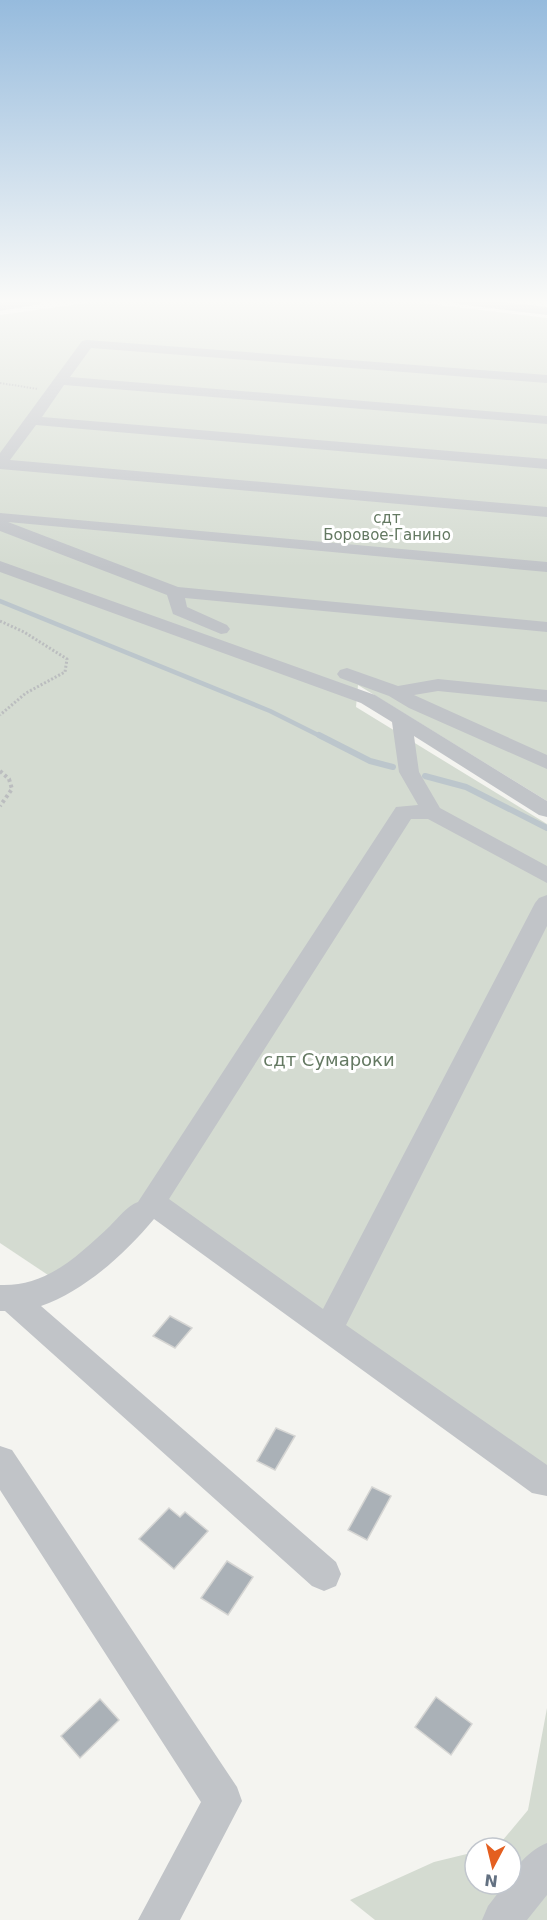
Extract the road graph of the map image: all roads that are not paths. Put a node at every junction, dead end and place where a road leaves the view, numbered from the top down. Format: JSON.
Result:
{"nodes":[{"id":1,"x":54,"y":390,"type":"edge"},
{"id":2,"x":109,"y":390,"type":"edge"},
{"id":3,"x":30,"y":420,"type":"junction"},
{"id":4,"x":547,"y":420,"type":"edge"},
{"id":5,"x":0,"y":464,"type":"edge"},
{"id":6,"x":547,"y":464,"type":"edge"},
{"id":7,"x":547,"y":512,"type":"edge"},
{"id":8,"x":0,"y":517,"type":"edge"},
{"id":9,"x":0,"y":525,"type":"edge"},
{"id":10,"x":0,"y":566,"type":"edge"},
{"id":11,"x":547,"y":567,"type":"edge"},
{"id":12,"x":175,"y":592,"type":"junction"},
{"id":13,"x":547,"y":627,"type":"edge"},
{"id":14,"x":396,"y":692,"type":"junction"},
{"id":15,"x":547,"y":696,"type":"edge"},
{"id":16,"x":401,"y":719,"type":"junction"},
{"id":17,"x":547,"y":763,"type":"edge"},
{"id":18,"x":547,"y":810,"type":"edge"},
{"id":19,"x":432,"y":812,"type":"junction"},
{"id":20,"x":547,"y":876,"type":"edge"},
{"id":21,"x":547,"y":903,"type":"edge"},
{"id":22,"x":144,"y":1212,"type":"dead end"},
{"id":23,"x":7,"y":1299,"type":"edge"},
{"id":24,"x":328,"y":1329,"type":"junction"},
{"id":25,"x":0,"y":1461,"type":"edge"},
{"id":26,"x":546,"y":1480,"type":"edge"},
{"id":27,"x":324,"y":1574,"type":"dead end"},
{"id":28,"x":547,"y":1863,"type":"edge"},
{"id":29,"x":158,"y":1920,"type":"edge"},
{"id":30,"x":502,"y":1920,"type":"edge"}],
"edges":[{"from":1,"to":3,"type":"street"},
{"from":2,"to":4,"type":"street"},
{"from":3,"to":5,"type":"street"},
{"from":3,"to":6,"type":"street"},
{"from":5,"to":7,"type":"street"},
{"from":8,"to":11,"type":"street"},
{"from":9,"to":12,"type":"street"},
{"from":10,"to":16,"type":"street"},
{"from":12,"to":13,"type":"street"},
{"from":12,"to":14,"type":"street"},
{"from":14,"to":15,"type":"street"},
{"from":14,"to":17,"type":"street"},
{"from":16,"to":18,"type":"street"},
{"from":16,"to":19,"type":"street"},
{"from":19,"to":20,"type":"street"},
{"from":19,"to":24,"type":"street"},
{"from":21,"to":24,"type":"street"},
{"from":22,"to":23,"type":"street"},
{"from":23,"to":27,"type":"street"},
{"from":24,"to":26,"type":"street"},
{"from":25,"to":29,"type":"street"},
{"from":28,"to":30,"type":"street"}]}
